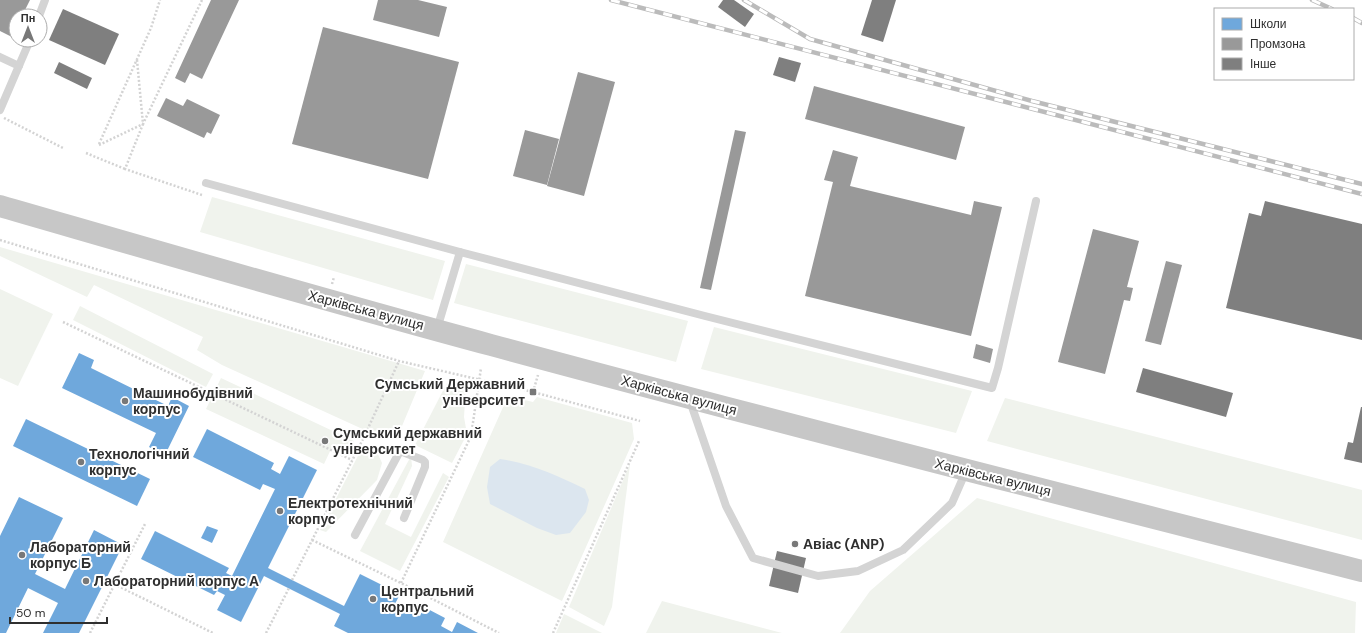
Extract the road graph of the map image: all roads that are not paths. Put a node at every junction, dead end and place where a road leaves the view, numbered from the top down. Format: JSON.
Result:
{"nodes":[{"id":1,"x":27,"y":48,"type":"edge"},
{"id":2,"x":0,"y":57,"type":"edge"},
{"id":3,"x":19,"y":66,"type":"junction"},
{"id":4,"x":0,"y":110,"type":"edge"},
{"id":5,"x":206,"y":183,"type":"dead end"},
{"id":6,"x":1036,"y":201,"type":"dead end"},
{"id":7,"x":0,"y":206,"type":"edge"},
{"id":8,"x":460,"y":252,"type":"junction"},
{"id":9,"x":436,"y":330,"type":"junction"},
{"id":10,"x":689,"y":397,"type":"junction"},
{"id":11,"x":967,"y":470,"type":"junction"},
{"id":12,"x":404,"y":518,"type":"dead end"},
{"id":13,"x":355,"y":534,"type":"dead end"},
{"id":14,"x":1362,"y":571,"type":"edge"}],
"edges":[{"from":1,"to":3,"type":"lane"},
{"from":2,"to":3,"type":"lane"},
{"from":3,"to":4,"type":"lane"},
{"from":5,"to":8,"type":"lane"},
{"from":6,"to":8,"type":"lane"},
{"from":7,"to":9,"type":"main road","name":"Харківська вулиця"},
{"from":8,"to":9,"type":"lane"},
{"from":9,"to":10,"type":"main road","name":"Харківська вулиця"},
{"from":10,"to":11,"type":"main road","name":"Харківська вулиця"},
{"from":10,"to":11,"type":"lane"},
{"from":11,"to":14,"type":"main road","name":"Харківська вулиця"},
{"from":12,"to":13,"type":"lane"}]}
